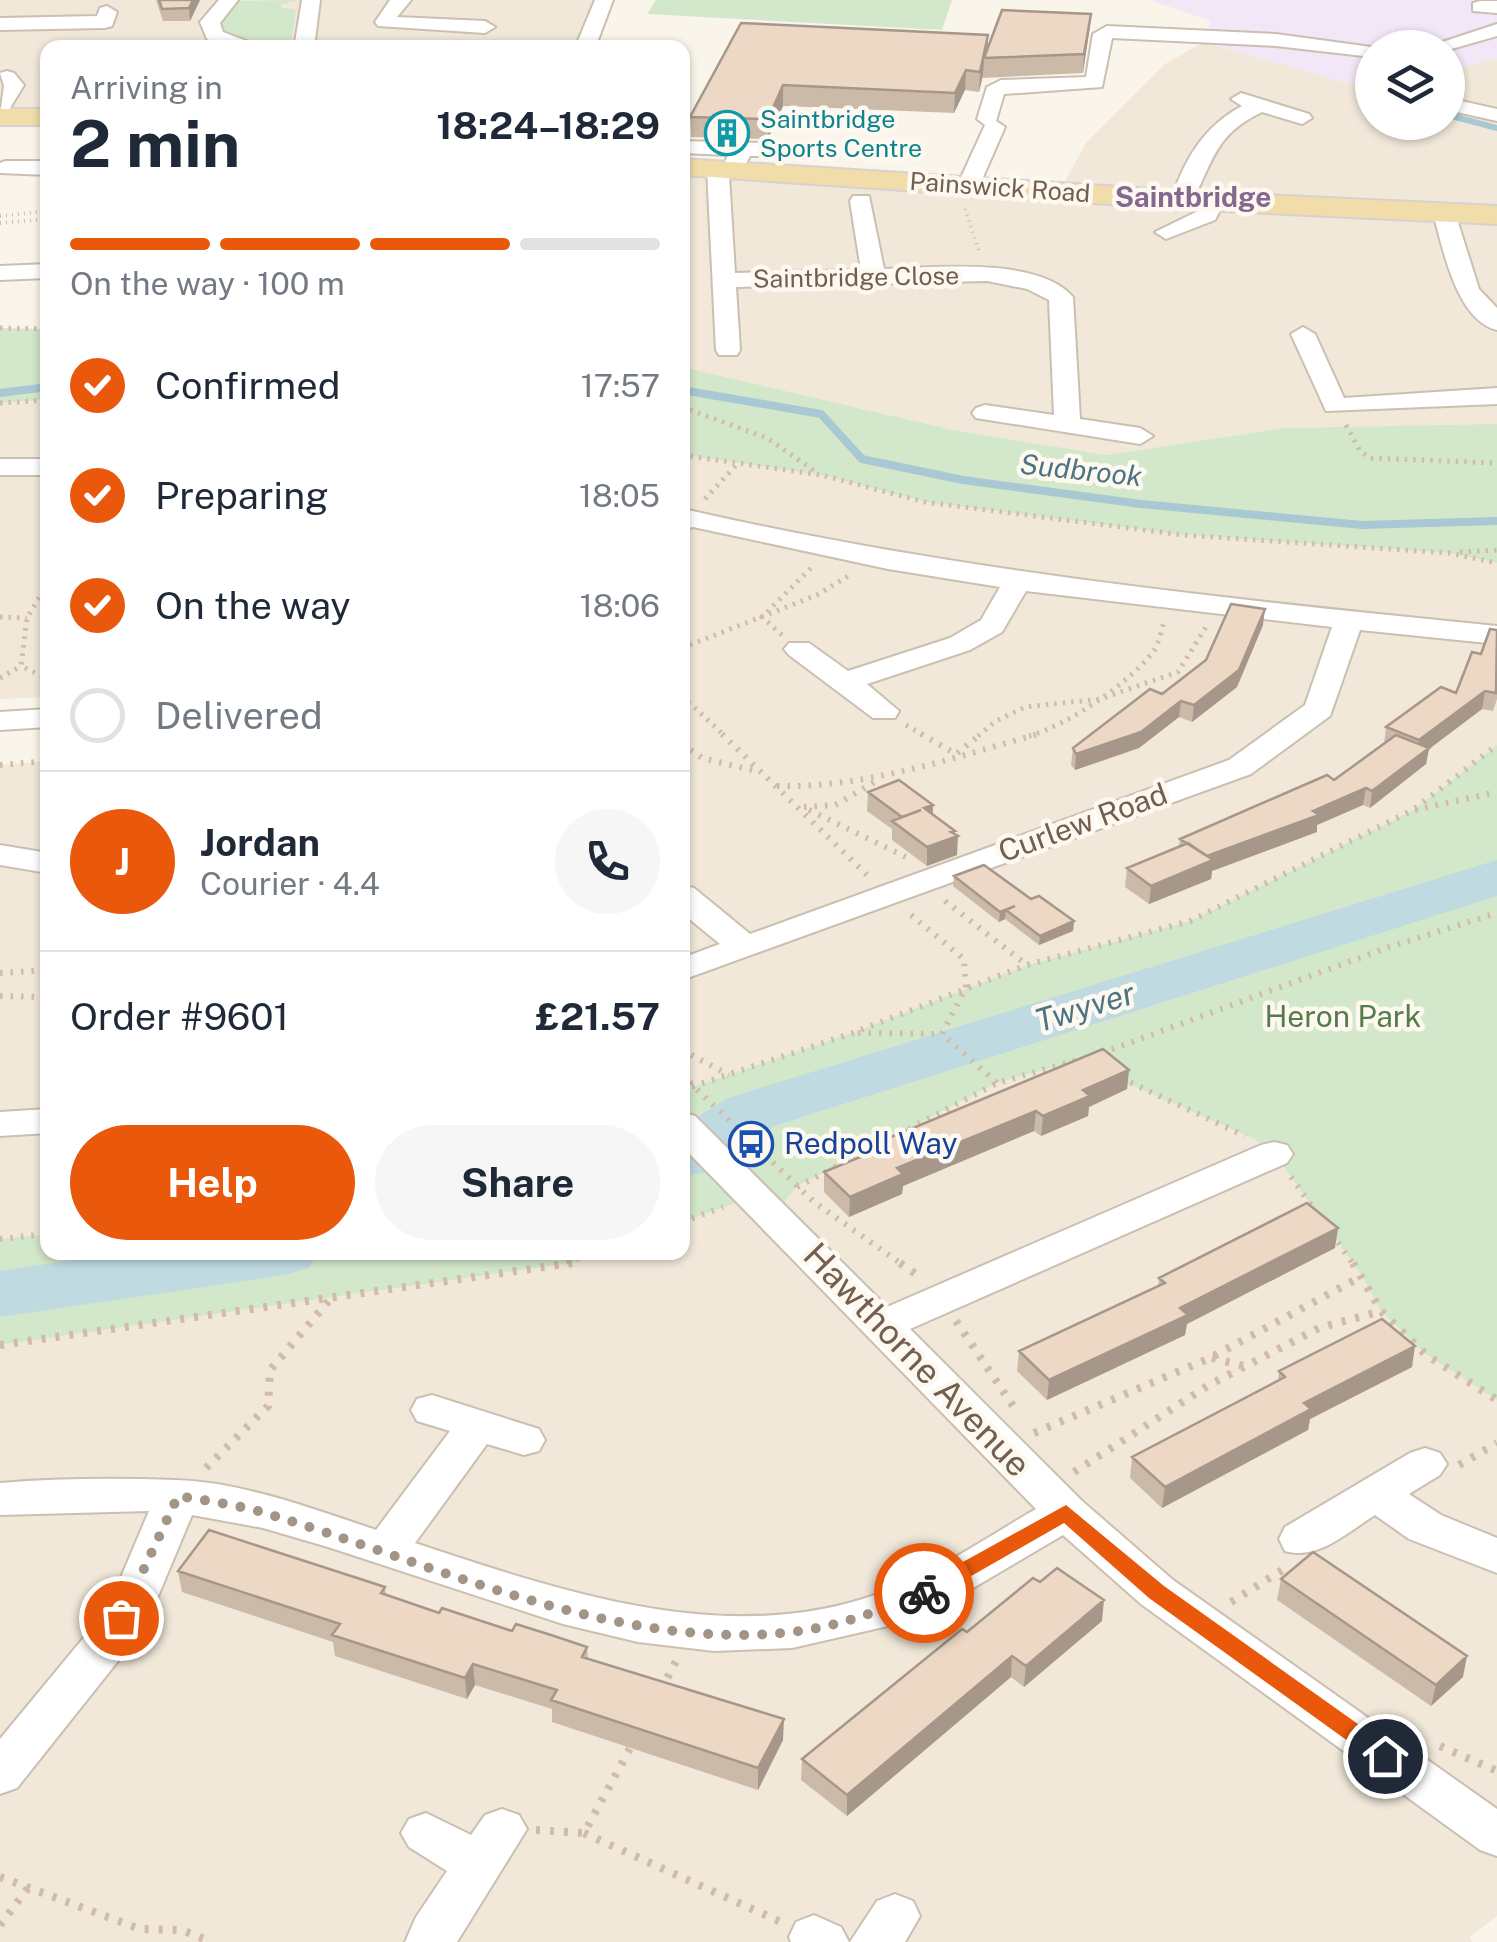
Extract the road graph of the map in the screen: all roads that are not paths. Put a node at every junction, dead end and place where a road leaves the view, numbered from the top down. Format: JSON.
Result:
{"nodes":[{"id":1,"x":229,"y":0,"type":"edge"},
{"id":2,"x":311,"y":0,"type":"edge"},
{"id":3,"x":402,"y":0,"type":"edge"},
{"id":4,"x":604,"y":0,"type":"edge"},
{"id":5,"x":107,"y":12,"type":"dead end"},
{"id":6,"x":4,"y":18,"type":"edge"},
{"id":7,"x":485,"y":27,"type":"dead end"},
{"id":8,"x":1497,"y":30,"type":"edge"},
{"id":9,"x":1465,"y":39,"type":"edge"},
{"id":10,"x":223,"y":40,"type":"edge"},
{"id":11,"x":305,"y":40,"type":"edge"},
{"id":12,"x":588,"y":40,"type":"edge"},
{"id":13,"x":0,"y":44,"type":"edge"},
{"id":14,"x":1355,"y":49,"type":"edge"},
{"id":15,"x":7,"y":77,"type":"dead end"},
{"id":16,"x":1227,"y":95,"type":"dead end"},
{"id":17,"x":1260,"y":106,"type":"junction"},
{"id":18,"x":1465,"y":108,"type":"edge"},
{"id":19,"x":0,"y":109,"type":"edge"},
{"id":20,"x":1497,"y":115,"type":"edge"},
{"id":21,"x":40,"y":116,"type":"edge"},
{"id":22,"x":0,"y":117,"type":"edge"},
{"id":23,"x":1302,"y":118,"type":"dead end"},
{"id":24,"x":690,"y":150,"type":"edge"},
{"id":25,"x":798,"y":150,"type":"dead end"},
{"id":26,"x":731,"y":163,"type":"junction"},
{"id":27,"x":690,"y":166,"type":"edge"},
{"id":28,"x":4,"y":168,"type":"dead end"},
{"id":29,"x":40,"y":168,"type":"edge"},
{"id":30,"x":963,"y":184,"type":"junction"},
{"id":31,"x":1182,"y":200,"type":"junction"},
{"id":32,"x":861,"y":201,"type":"dead end"},
{"id":33,"x":1214,"y":202,"type":"junction"},
{"id":34,"x":1444,"y":213,"type":"junction"},
{"id":35,"x":1497,"y":215,"type":"edge"},
{"id":36,"x":1166,"y":232,"type":"dead end"},
{"id":37,"x":40,"y":271,"type":"edge"},
{"id":38,"x":0,"y":273,"type":"edge"},
{"id":39,"x":874,"y":277,"type":"junction"},
{"id":40,"x":725,"y":280,"type":"junction"},
{"id":41,"x":1496,"y":319,"type":"edge"},
{"id":42,"x":1303,"y":334,"type":"dead end"},
{"id":43,"x":754,"y":342,"type":"dead end"},
{"id":44,"x":1497,"y":396,"type":"edge"},
{"id":45,"x":985,"y":413,"type":"dead end"},
{"id":46,"x":1067,"y":424,"type":"junction"},
{"id":47,"x":1140,"y":436,"type":"dead end"},
{"id":48,"x":40,"y":466,"type":"edge"},
{"id":49,"x":0,"y":467,"type":"edge"},
{"id":50,"x":690,"y":514,"type":"edge"},
{"id":51,"x":1017,"y":582,"type":"junction"},
{"id":52,"x":1350,"y":620,"type":"junction"},
{"id":53,"x":1497,"y":635,"type":"edge"},
{"id":54,"x":799,"y":650,"type":"road end"},
{"id":55,"x":844,"y":682,"type":"junction"},
{"id":56,"x":884,"y":712,"type":"road end"},
{"id":57,"x":40,"y":718,"type":"edge"},
{"id":58,"x":0,"y":721,"type":"edge"},
{"id":59,"x":0,"y":855,"type":"edge"},
{"id":60,"x":40,"y":862,"type":"edge"},
{"id":61,"x":690,"y":902,"type":"edge"},
{"id":62,"x":746,"y":948,"type":"junction"},
{"id":63,"x":690,"y":967,"type":"edge"},
{"id":64,"x":691,"y":1109,"type":"edge"},
{"id":65,"x":40,"y":1121,"type":"edge"},
{"id":66,"x":0,"y":1124,"type":"edge"},
{"id":67,"x":1244,"y":1156,"type":"road end"},
{"id":68,"x":880,"y":1326,"type":"junction"},
{"id":69,"x":432,"y":1410,"type":"dead end"},
{"id":70,"x":478,"y":1425,"type":"junction"},
{"id":71,"x":524,"y":1440,"type":"dead end"},
{"id":72,"x":1435,"y":1469,"type":"road end"},
{"id":73,"x":1076,"y":1490,"type":"junction"},
{"id":74,"x":1375,"y":1494,"type":"junction"},
{"id":75,"x":178,"y":1496,"type":"junction"},
{"id":76,"x":0,"y":1499,"type":"edge"},
{"id":77,"x":385,"y":1551,"type":"junction"},
{"id":78,"x":1297,"y":1551,"type":"road end"},
{"id":79,"x":1497,"y":1556,"type":"edge"},
{"id":80,"x":0,"y":1774,"type":"edge"},
{"id":81,"x":426,"y":1832,"type":"dead end"},
{"id":82,"x":1497,"y":1836,"type":"edge"},
{"id":83,"x":432,"y":1942,"type":"edge"}],
"edges":[{"from":1,"to":10,"type":"street"},
{"from":2,"to":11,"type":"street"},
{"from":3,"to":7,"type":"street"},
{"from":4,"to":12,"type":"street"},
{"from":5,"to":6,"type":"street"},
{"from":6,"to":13,"type":"street"},
{"from":8,"to":9,"type":"street"},
{"from":14,"to":30,"type":"street"},
{"from":15,"to":19,"type":"street"},
{"from":16,"to":17,"type":"street"},
{"from":17,"to":23,"type":"street"},
{"from":17,"to":31,"type":"street"},
{"from":18,"to":20,"type":"street"},
{"from":21,"to":22,"type":"main road"},
{"from":24,"to":26,"type":"street"},
{"from":25,"to":26,"type":"street"},
{"from":26,"to":27,"type":"main road","name":"Painswick Road"},
{"from":26,"to":30,"type":"main road","name":"Painswick Road"},
{"from":26,"to":40,"type":"street"},
{"from":28,"to":29,"type":"street"},
{"from":30,"to":31,"type":"main road","name":"Painswick Road"},
{"from":31,"to":33,"type":"main road","name":"Painswick Road"},
{"from":32,"to":39,"type":"street"},
{"from":33,"to":34,"type":"main road","name":"Painswick Road"},
{"from":33,"to":36,"type":"street"},
{"from":34,"to":35,"type":"main road","name":"Painswick Road"},
{"from":34,"to":41,"type":"street"},
{"from":37,"to":38,"type":"street"},
{"from":39,"to":40,"type":"street","name":"Saintbridge Close"},
{"from":39,"to":46,"type":"street","name":"Saintbridge Close"},
{"from":40,"to":43,"type":"street"},
{"from":42,"to":44,"type":"street"},
{"from":45,"to":46,"type":"street"},
{"from":46,"to":47,"type":"street"},
{"from":48,"to":49,"type":"street"},
{"from":50,"to":51,"type":"street"},
{"from":51,"to":52,"type":"street"},
{"from":51,"to":55,"type":"street"},
{"from":52,"to":53,"type":"street"},
{"from":52,"to":62,"type":"street","name":"Curlew Road"},
{"from":54,"to":55,"type":"street"},
{"from":55,"to":56,"type":"street"},
{"from":57,"to":58,"type":"street"},
{"from":59,"to":60,"type":"street"},
{"from":61,"to":62,"type":"street"},
{"from":62,"to":63,"type":"street","name":"Curlew Road"},
{"from":64,"to":68,"type":"street","name":"Hawthorne Avenue"},
{"from":65,"to":66,"type":"street"},
{"from":67,"to":68,"type":"street"},
{"from":68,"to":73,"type":"street","name":"Hawthorne Avenue"},
{"from":69,"to":70,"type":"street"},
{"from":70,"to":71,"type":"street"},
{"from":70,"to":77,"type":"street"},
{"from":72,"to":74,"type":"street"},
{"from":73,"to":77,"type":"street"},
{"from":73,"to":82,"type":"street","name":"Hawthorne Avenue"},
{"from":74,"to":78,"type":"street"},
{"from":74,"to":79,"type":"street"},
{"from":75,"to":76,"type":"street"},
{"from":75,"to":77,"type":"street"},
{"from":75,"to":80,"type":"street"},
{"from":81,"to":83,"type":"street"}]}
